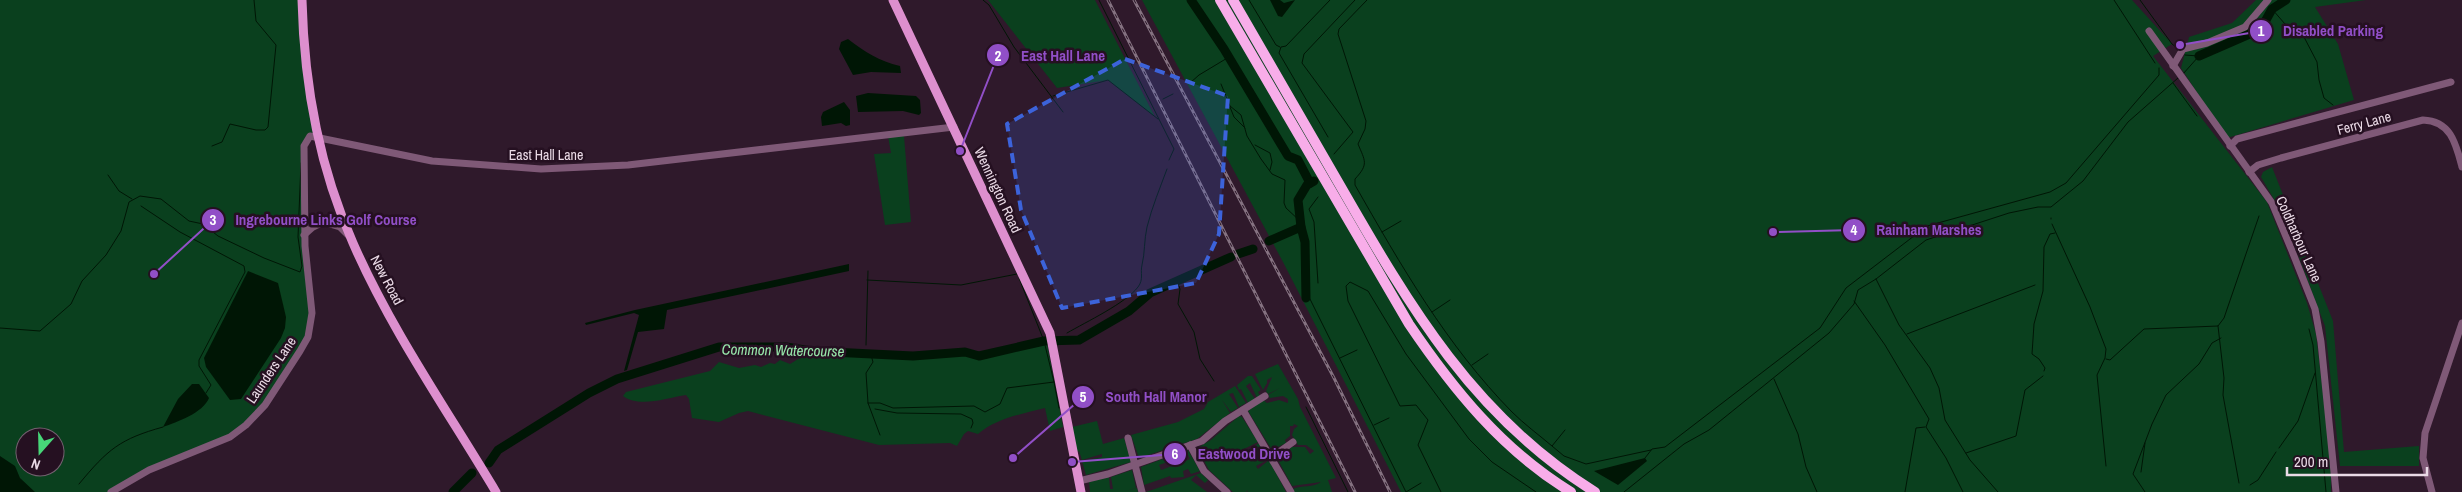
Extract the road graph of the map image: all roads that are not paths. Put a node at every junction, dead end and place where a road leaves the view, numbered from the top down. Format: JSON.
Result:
{"nodes":[{"id":1,"x":302,"y":0,"type":"edge"},
{"id":2,"x":893,"y":0,"type":"edge"},
{"id":3,"x":1220,"y":0,"type":"edge"},
{"id":4,"x":1233,"y":0,"type":"edge"},
{"id":5,"x":2268,"y":0,"type":"edge"},
{"id":6,"x":2148,"y":31,"type":"dead end"},
{"id":7,"x":2175,"y":69,"type":"junction"},
{"id":8,"x":2451,"y":82,"type":"dead end"},
{"id":9,"x":954,"y":127,"type":"junction"},
{"id":10,"x":318,"y":137,"type":"junction"},
{"id":11,"x":2230,"y":146,"type":"junction"},
{"id":12,"x":2462,"y":167,"type":"edge"},
{"id":13,"x":2249,"y":172,"type":"junction"},
{"id":14,"x":304,"y":235,"type":"junction"},
{"id":15,"x":352,"y":242,"type":"junction"},
{"id":16,"x":2462,"y":323,"type":"edge"},
{"id":17,"x":1265,"y":396,"type":"dead end"},
{"id":18,"x":1243,"y":410,"type":"junction"},
{"id":19,"x":1128,"y":438,"type":"dead end"},
{"id":20,"x":1292,"y":442,"type":"dead end"},
{"id":21,"x":1190,"y":445,"type":"junction"},
{"id":22,"x":1272,"y":457,"type":"junction"},
{"id":23,"x":1136,"y":464,"type":"junction"},
{"id":24,"x":1079,"y":481,"type":"junction"},
{"id":25,"x":111,"y":492,"type":"edge"},
{"id":26,"x":496,"y":492,"type":"edge"},
{"id":27,"x":1081,"y":492,"type":"edge"},
{"id":28,"x":1142,"y":492,"type":"edge"},
{"id":29,"x":1227,"y":492,"type":"edge"},
{"id":30,"x":1291,"y":492,"type":"edge"},
{"id":31,"x":1571,"y":492,"type":"edge"},
{"id":32,"x":1595,"y":492,"type":"edge"},
{"id":33,"x":2336,"y":492,"type":"edge"},
{"id":34,"x":2432,"y":492,"type":"edge"}],
"edges":[{"from":1,"to":10,"type":"main road","name":"New Road"},
{"from":2,"to":9,"type":"main road","name":"Wennington Road"},
{"from":3,"to":31,"type":"highway"},
{"from":4,"to":32,"type":"highway"},
{"from":5,"to":7,"type":"street"},
{"from":6,"to":7,"type":"street","name":"Coldharbour Lane"},
{"from":7,"to":11,"type":"street","name":"Coldharbour Lane"},
{"from":8,"to":11,"type":"street"},
{"from":9,"to":10,"type":"street","name":"East Hall Lane"},
{"from":9,"to":24,"type":"main road","name":"Wennington Road"},
{"from":10,"to":14,"type":"street","name":"Launders Lane"},
{"from":10,"to":15,"type":"main road","name":"New Road"},
{"from":11,"to":13,"type":"street","name":"Coldharbour Lane"},
{"from":12,"to":13,"type":"street","name":"Ferry Lane"},
{"from":13,"to":33,"type":"street","name":"Coldharbour Lane"},
{"from":14,"to":15,"type":"street"},
{"from":14,"to":25,"type":"street","name":"Launders Lane"},
{"from":15,"to":26,"type":"main road","name":"New Road"},
{"from":16,"to":34,"type":"street"},
{"from":17,"to":18,"type":"street"},
{"from":18,"to":21,"type":"street"},
{"from":18,"to":22,"type":"street"},
{"from":19,"to":23,"type":"street"},
{"from":20,"to":22,"type":"street"},
{"from":21,"to":23,"type":"street"},
{"from":21,"to":29,"type":"street"},
{"from":22,"to":30,"type":"street"},
{"from":23,"to":24,"type":"street"},
{"from":23,"to":28,"type":"street"},
{"from":24,"to":27,"type":"main road"}]}
